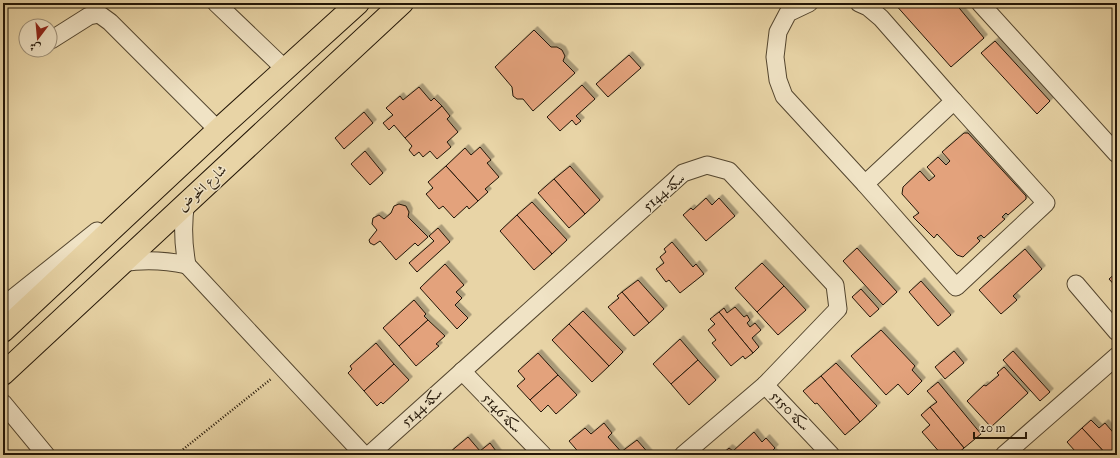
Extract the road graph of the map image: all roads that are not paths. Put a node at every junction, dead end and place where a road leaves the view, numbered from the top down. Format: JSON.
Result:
{"nodes":[{"id":1,"x":216,"y":3,"type":"edge"},
{"id":2,"x":358,"y":3,"type":"edge"},
{"id":3,"x":402,"y":3,"type":"edge"},
{"id":4,"x":809,"y":3,"type":"edge"},
{"id":5,"x":859,"y":3,"type":"edge"},
{"id":6,"x":980,"y":3,"type":"edge"},
{"id":7,"x":784,"y":8,"type":"edge"},
{"id":8,"x":58,"y":36,"type":"edge"},
{"id":9,"x":285,"y":69,"type":"junction"},
{"id":10,"x":954,"y":101,"type":"junction"},
{"id":11,"x":218,"y":130,"type":"junction"},
{"id":12,"x":1117,"y":154,"type":"edge"},
{"id":13,"x":180,"y":165,"type":"junction"},
{"id":14,"x":865,"y":184,"type":"junction"},
{"id":15,"x":186,"y":202,"type":"junction"},
{"id":16,"x":122,"y":263,"type":"junction"},
{"id":17,"x":187,"y":265,"type":"junction"},
{"id":18,"x":1076,"y":284,"type":"dead end"},
{"id":19,"x":3,"y":306,"type":"edge"},
{"id":20,"x":3,"y":330,"type":"edge"},
{"id":21,"x":1117,"y":332,"type":"edge"},
{"id":22,"x":1117,"y":356,"type":"edge"},
{"id":23,"x":462,"y":370,"type":"junction"},
{"id":24,"x":3,"y":374,"type":"edge"},
{"id":25,"x":765,"y":385,"type":"junction"},
{"id":26,"x":3,"y":403,"type":"edge"},
{"id":27,"x":44,"y":454,"type":"edge"},
{"id":28,"x":364,"y":455,"type":"edge"},
{"id":29,"x":369,"y":455,"type":"edge"},
{"id":30,"x":543,"y":455,"type":"edge"},
{"id":31,"x":683,"y":455,"type":"edge"},
{"id":32,"x":831,"y":455,"type":"edge"},
{"id":33,"x":1004,"y":455,"type":"edge"}],
"edges":[{"from":1,"to":9,"type":"street"},
{"from":2,"to":9,"type":"main road"},
{"from":3,"to":15,"type":"main road","name":"شارع الخوض"},
{"from":4,"to":7,"type":"street"},
{"from":5,"to":10,"type":"street"},
{"from":6,"to":12,"type":"street"},
{"from":7,"to":14,"type":"street"},
{"from":8,"to":11,"type":"street"},
{"from":9,"to":11,"type":"main road"},
{"from":10,"to":14,"type":"street"},
{"from":10,"to":14,"type":"street"},
{"from":11,"to":13,"type":"main road"},
{"from":13,"to":19,"type":"street"},
{"from":13,"to":20,"type":"main road"},
{"from":15,"to":16,"type":"main road","name":"شارع الخوض"},
{"from":15,"to":17,"type":"street"},
{"from":16,"to":17,"type":"street"},
{"from":16,"to":24,"type":"main road","name":"شارع الخوض"},
{"from":17,"to":28,"type":"street"},
{"from":18,"to":21,"type":"street"},
{"from":22,"to":33,"type":"street"},
{"from":23,"to":25,"type":"street","name":"سكة 5144"},
{"from":23,"to":29,"type":"street","name":"سكة 5144"},
{"from":23,"to":30,"type":"street","name":"سكة 5146"},
{"from":25,"to":31,"type":"street","name":"سكة 5144"},
{"from":25,"to":32,"type":"street","name":"سكة 5150"},
{"from":26,"to":27,"type":"street"}]}
